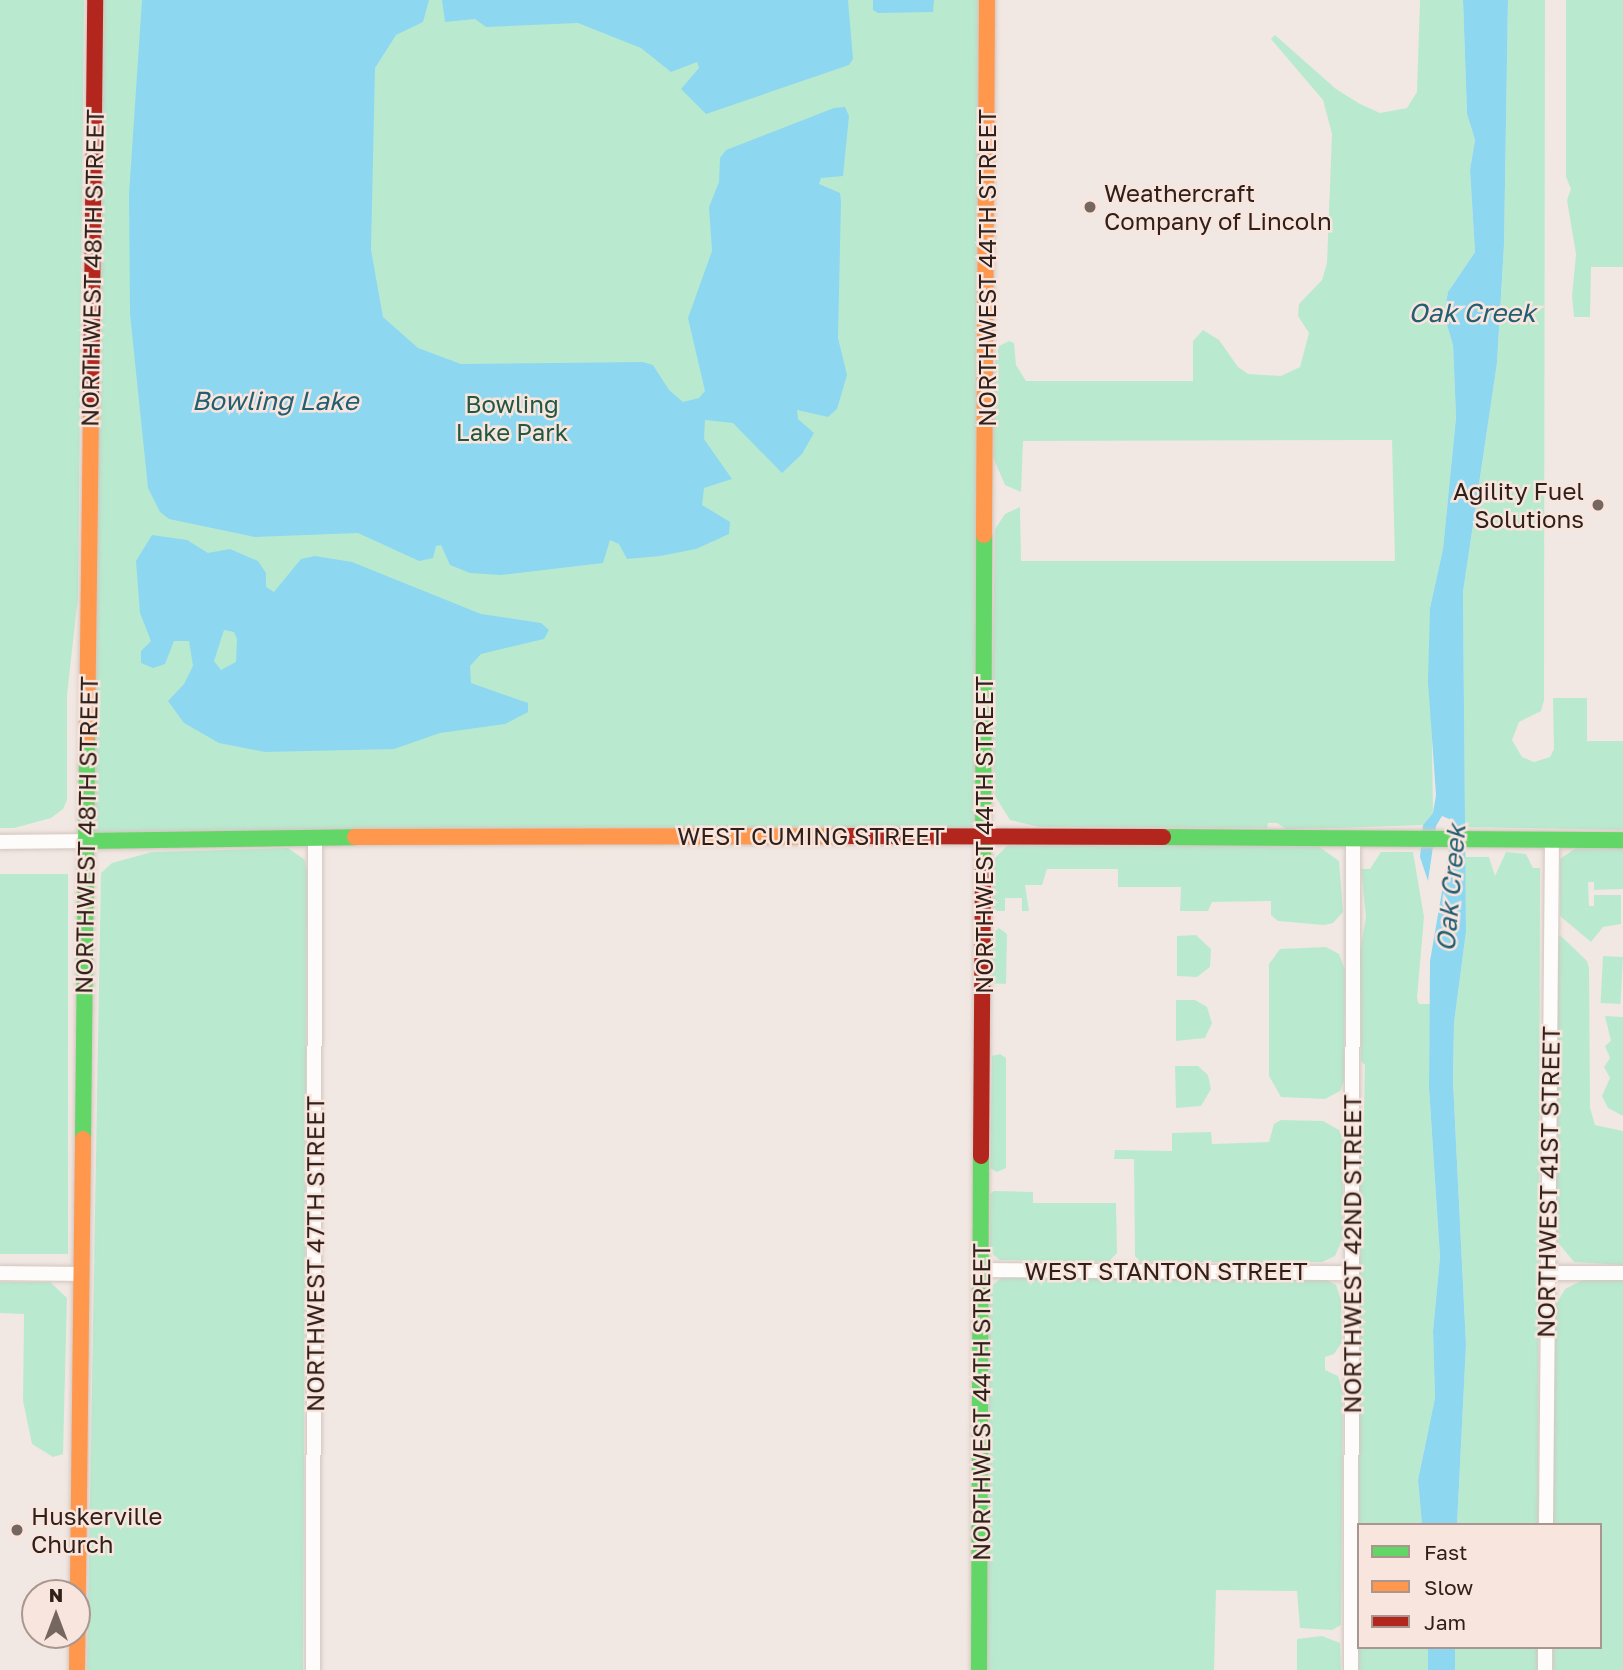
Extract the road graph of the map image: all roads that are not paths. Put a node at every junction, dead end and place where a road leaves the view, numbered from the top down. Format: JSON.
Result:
{"nodes":[{"id":1,"x":95,"y":0,"type":"edge"},
{"id":2,"x":987,"y":0,"type":"edge"},
{"id":3,"x":985,"y":837,"type":"junction"},
{"id":4,"x":316,"y":838,"type":"junction"},
{"id":5,"x":1353,"y":839,"type":"junction"},
{"id":6,"x":1552,"y":840,"type":"junction"},
{"id":7,"x":1623,"y":840,"type":"edge"},
{"id":8,"x":85,"y":841,"type":"junction"},
{"id":9,"x":0,"y":842,"type":"edge"},
{"id":10,"x":981,"y":1270,"type":"junction"},
{"id":11,"x":0,"y":1273,"type":"edge"},
{"id":12,"x":1352,"y":1273,"type":"junction"},
{"id":13,"x":1547,"y":1273,"type":"junction"},
{"id":14,"x":1623,"y":1273,"type":"edge"},
{"id":15,"x":80,"y":1274,"type":"junction"},
{"id":16,"x":1546,"y":1523,"type":"edge"},
{"id":17,"x":1545,"y":1649,"type":"edge"},
{"id":18,"x":77,"y":1670,"type":"edge"},
{"id":19,"x":313,"y":1670,"type":"edge"},
{"id":20,"x":979,"y":1670,"type":"edge"},
{"id":21,"x":1351,"y":1670,"type":"edge"},
{"id":22,"x":1545,"y":1670,"type":"edge"}],
"edges":[{"from":1,"to":8,"type":"street","name":"NORTHWEST 48TH STREET"},
{"from":2,"to":3,"type":"street","name":"NORTHWEST 44TH STREET"},
{"from":3,"to":4,"type":"street","name":"WEST CUMING STREET"},
{"from":3,"to":5,"type":"street","name":"WEST CUMING STREET"},
{"from":3,"to":10,"type":"street","name":"NORTHWEST 44TH STREET"},
{"from":4,"to":8,"type":"street","name":"WEST CUMING STREET"},
{"from":4,"to":19,"type":"street","name":"NORTHWEST 47TH STREET"},
{"from":5,"to":6,"type":"street","name":"WEST CUMING STREET"},
{"from":5,"to":12,"type":"street","name":"NORTHWEST 42ND STREET"},
{"from":6,"to":7,"type":"street","name":"WEST CUMING STREET"},
{"from":6,"to":13,"type":"street","name":"NORTHWEST 41ST STREET"},
{"from":8,"to":9,"type":"street","name":"WEST CUMING STREET"},
{"from":8,"to":15,"type":"street","name":"NORTHWEST 48TH STREET"},
{"from":10,"to":12,"type":"street","name":"WEST STANTON STREET"},
{"from":10,"to":20,"type":"street","name":"NORTHWEST 44TH STREET"},
{"from":11,"to":15,"type":"street"},
{"from":12,"to":21,"type":"street","name":"NORTHWEST 42ND STREET"},
{"from":13,"to":14,"type":"street"},
{"from":13,"to":16,"type":"street","name":"NORTHWEST 41ST STREET"},
{"from":15,"to":18,"type":"street","name":"NORTHWEST 48TH STREET"},
{"from":17,"to":22,"type":"street"}]}
